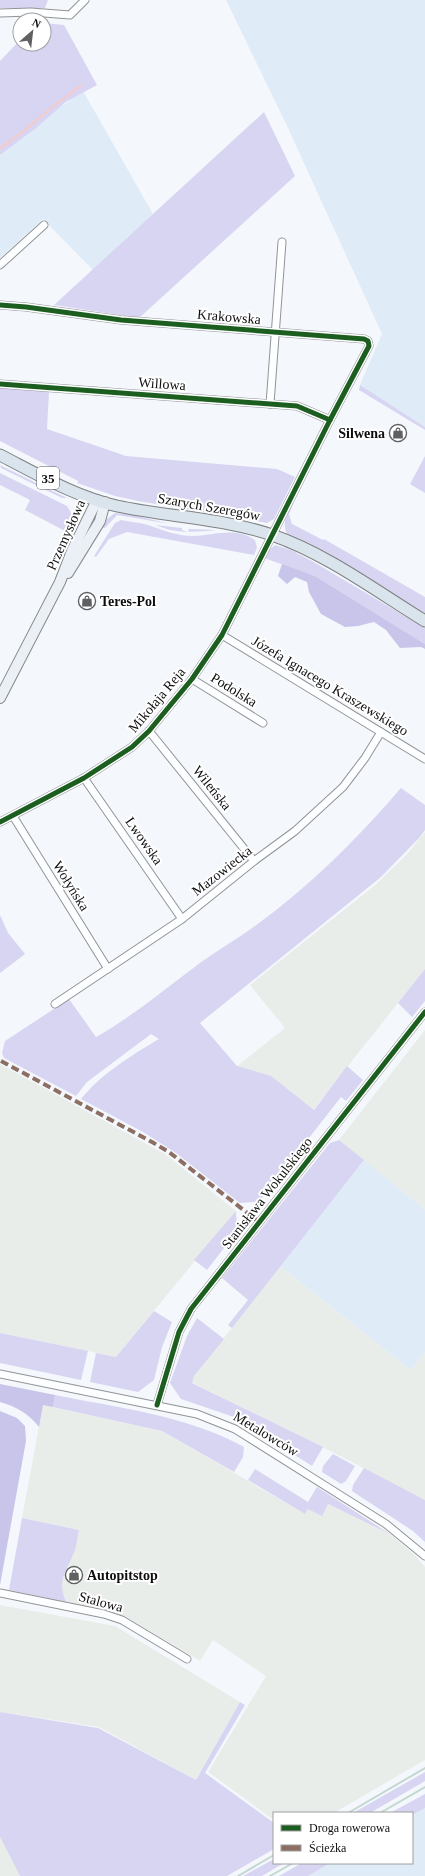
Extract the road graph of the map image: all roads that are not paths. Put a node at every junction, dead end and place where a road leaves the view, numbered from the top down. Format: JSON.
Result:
{"nodes":[{"id":1,"x":85,"y":0,"type":"edge"},
{"id":2,"x":0,"y":13,"type":"edge"},
{"id":3,"x":44,"y":225,"type":"dead end"},
{"id":4,"x":282,"y":242,"type":"dead end"},
{"id":5,"x":0,"y":265,"type":"edge"},
{"id":6,"x":0,"y":305,"type":"edge"},
{"id":7,"x":275,"y":333,"type":"junction"},
{"id":8,"x":0,"y":384,"type":"edge"},
{"id":9,"x":270,"y":404,"type":"junction"},
{"id":10,"x":330,"y":420,"type":"junction"},
{"id":11,"x":0,"y":455,"type":"edge"},
{"id":12,"x":101,"y":501,"type":"junction"},
{"id":13,"x":272,"y":535,"type":"junction"},
{"id":14,"x":425,"y":621,"type":"edge"},
{"id":15,"x":222,"y":635,"type":"junction"},
{"id":16,"x":192,"y":679,"type":"junction"},
{"id":17,"x":0,"y":698,"type":"edge"},
{"id":18,"x":263,"y":723,"type":"dead end"},
{"id":19,"x":149,"y":731,"type":"junction"},
{"id":20,"x":381,"y":732,"type":"junction"},
{"id":21,"x":425,"y":759,"type":"edge"},
{"id":22,"x":84,"y":778,"type":"junction"},
{"id":23,"x":13,"y":816,"type":"junction"},
{"id":24,"x":0,"y":822,"type":"edge"},
{"id":25,"x":254,"y":861,"type":"junction"},
{"id":26,"x":182,"y":919,"type":"junction"},
{"id":27,"x":108,"y":969,"type":"junction"},
{"id":28,"x":55,"y":1004,"type":"dead end"},
{"id":29,"x":425,"y":1012,"type":"edge"},
{"id":30,"x":0,"y":1374,"type":"edge"},
{"id":31,"x":157,"y":1405,"type":"junction"},
{"id":32,"x":425,"y":1556,"type":"edge"},
{"id":33,"x":0,"y":1593,"type":"edge"},
{"id":34,"x":187,"y":1659,"type":"dead end"}],
"edges":[{"from":1,"to":2,"type":"street"},
{"from":3,"to":5,"type":"street"},
{"from":4,"to":7,"type":"street"},
{"from":6,"to":7,"type":"street","name":"Krakowska"},
{"from":7,"to":9,"type":"street"},
{"from":7,"to":10,"type":"street","name":"Krakowska"},
{"from":8,"to":9,"type":"street","name":"Willowa"},
{"from":9,"to":10,"type":"street","name":"Willowa"},
{"from":10,"to":13,"type":"street","name":"Krakowska"},
{"from":11,"to":12,"type":"main road","name":"Szarych Szeregów","number":"35"},
{"from":12,"to":13,"type":"main road","name":"Szarych Szeregów","number":"35"},
{"from":12,"to":17,"type":"main road","name":"Przemysłowa"},
{"from":13,"to":14,"type":"main road","name":"Szarych Szeregów","number":"35"},
{"from":13,"to":15,"type":"street","name":"Mikołaja Reja"},
{"from":15,"to":16,"type":"street","name":"Mikołaja Reja"},
{"from":15,"to":20,"type":"street","name":"Józefa Ignacego Kraszewskiego"},
{"from":16,"to":18,"type":"street","name":"Podolska"},
{"from":16,"to":19,"type":"street","name":"Mikołaja Reja"},
{"from":19,"to":22,"type":"street","name":"Mikołaja Reja"},
{"from":19,"to":25,"type":"street","name":"Wileńska"},
{"from":20,"to":21,"type":"street","name":"Józefa Ignacego Kraszewskiego"},
{"from":20,"to":25,"type":"street","name":"Mazowiecka"},
{"from":22,"to":23,"type":"street","name":"Mikołaja Reja"},
{"from":22,"to":26,"type":"street","name":"Lwowska"},
{"from":23,"to":24,"type":"street","name":"Mikołaja Reja"},
{"from":23,"to":27,"type":"street","name":"Wołyńska"},
{"from":25,"to":26,"type":"street","name":"Mazowiecka"},
{"from":26,"to":27,"type":"street","name":"Mazowiecka"},
{"from":27,"to":28,"type":"street","name":"Mazowiecka"},
{"from":29,"to":31,"type":"street","name":"Stanisława Wokulskiego"},
{"from":30,"to":31,"type":"street","name":"Metalowców"},
{"from":31,"to":32,"type":"street","name":"Metalowców"},
{"from":33,"to":34,"type":"street","name":"Stalowa"}]}
